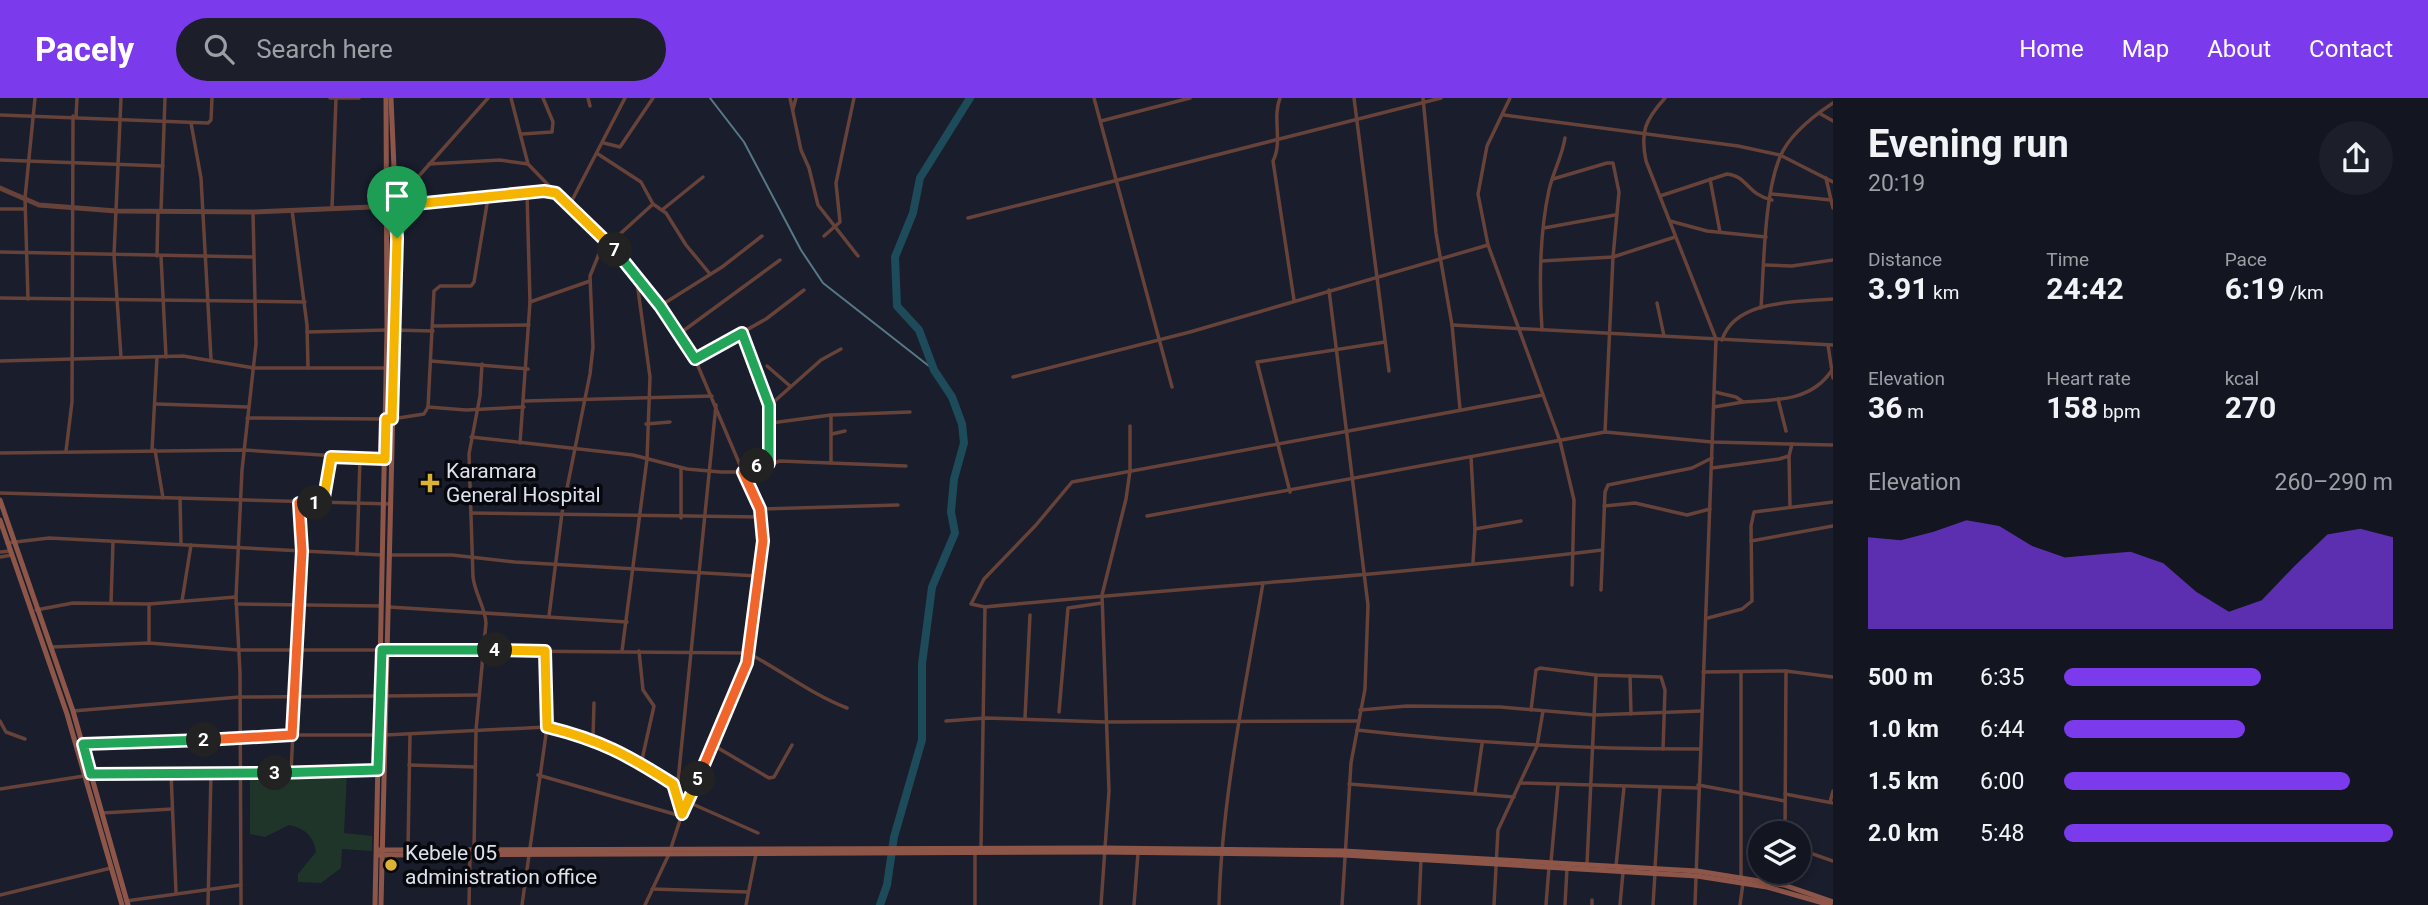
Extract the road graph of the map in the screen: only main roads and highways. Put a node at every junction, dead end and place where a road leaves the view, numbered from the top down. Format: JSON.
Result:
{"nodes":[{"id":1,"x":386,"y":98,"type":"edge"},
{"id":2,"x":391,"y":98,"type":"edge"},
{"id":3,"x":392,"y":196,"type":"junction"},
{"id":4,"x":390,"y":330,"type":"junction"},
{"id":5,"x":389,"y":419,"type":"junction"},
{"id":6,"x":0,"y":500,"type":"edge"},
{"id":7,"x":388,"y":503,"type":"junction"},
{"id":8,"x":0,"y":520,"type":"edge"},
{"id":9,"x":10,"y":542,"type":"junction"},
{"id":10,"x":13,"y":552,"type":"junction"},
{"id":11,"x":382,"y":735,"type":"junction"},
{"id":12,"x":87,"y":775,"type":"junction"},
{"id":13,"x":1103,"y":850,"type":"junction"},
{"id":14,"x":861,"y":851,"type":"junction"},
{"id":15,"x":1222,"y":851,"type":"junction"},
{"id":16,"x":379,"y":852,"type":"junction"},
{"id":17,"x":670,"y":852,"type":"junction"},
{"id":18,"x":472,"y":853,"type":"junction"},
{"id":19,"x":1344,"y":853,"type":"junction"},
{"id":20,"x":1496,"y":862,"type":"junction"},
{"id":21,"x":1550,"y":865,"type":"junction"},
{"id":22,"x":1655,"y":871,"type":"junction"},
{"id":23,"x":1742,"y":879,"type":"junction"},
{"id":24,"x":1814,"y":900,"type":"edge"},
{"id":25,"x":1832,"y":903,"type":"edge"},
{"id":26,"x":125,"y":904,"type":"edge"},
{"id":27,"x":375,"y":905,"type":"edge"},
{"id":28,"x":381,"y":905,"type":"edge"}],
"edges":[{"from":1,"to":3,"type":"main road"},
{"from":2,"to":3,"type":"main road"},
{"from":3,"to":4,"type":"main road"},
{"from":4,"to":5,"type":"main road"},
{"from":4,"to":5,"type":"main road"},
{"from":5,"to":7,"type":"main road"},
{"from":5,"to":7,"type":"main road"},
{"from":6,"to":9,"type":"main road"},
{"from":7,"to":11,"type":"main road"},
{"from":8,"to":9,"type":"main road"},
{"from":9,"to":10,"type":"main road"},
{"from":10,"to":12,"type":"main road"},
{"from":10,"to":12,"type":"main road"},
{"from":11,"to":16,"type":"main road"},
{"from":11,"to":16,"type":"main road"},
{"from":12,"to":26,"type":"main road"},
{"from":12,"to":26,"type":"main road"},
{"from":13,"to":14,"type":"main road"},
{"from":13,"to":15,"type":"main road"},
{"from":13,"to":15,"type":"main road"},
{"from":14,"to":17,"type":"main road"},
{"from":14,"to":17,"type":"main road"},
{"from":15,"to":19,"type":"main road"},
{"from":16,"to":18,"type":"main road"},
{"from":16,"to":18,"type":"main road"},
{"from":16,"to":27,"type":"main road"},
{"from":16,"to":28,"type":"main road"},
{"from":17,"to":18,"type":"main road"},
{"from":19,"to":20,"type":"main road"},
{"from":19,"to":20,"type":"main road"},
{"from":20,"to":21,"type":"main road"},
{"from":21,"to":22,"type":"main road"},
{"from":21,"to":22,"type":"main road"},
{"from":22,"to":23,"type":"main road"},
{"from":23,"to":24,"type":"main road"},
{"from":23,"to":24,"type":"main road"},
{"from":24,"to":25,"type":"main road"}]}
